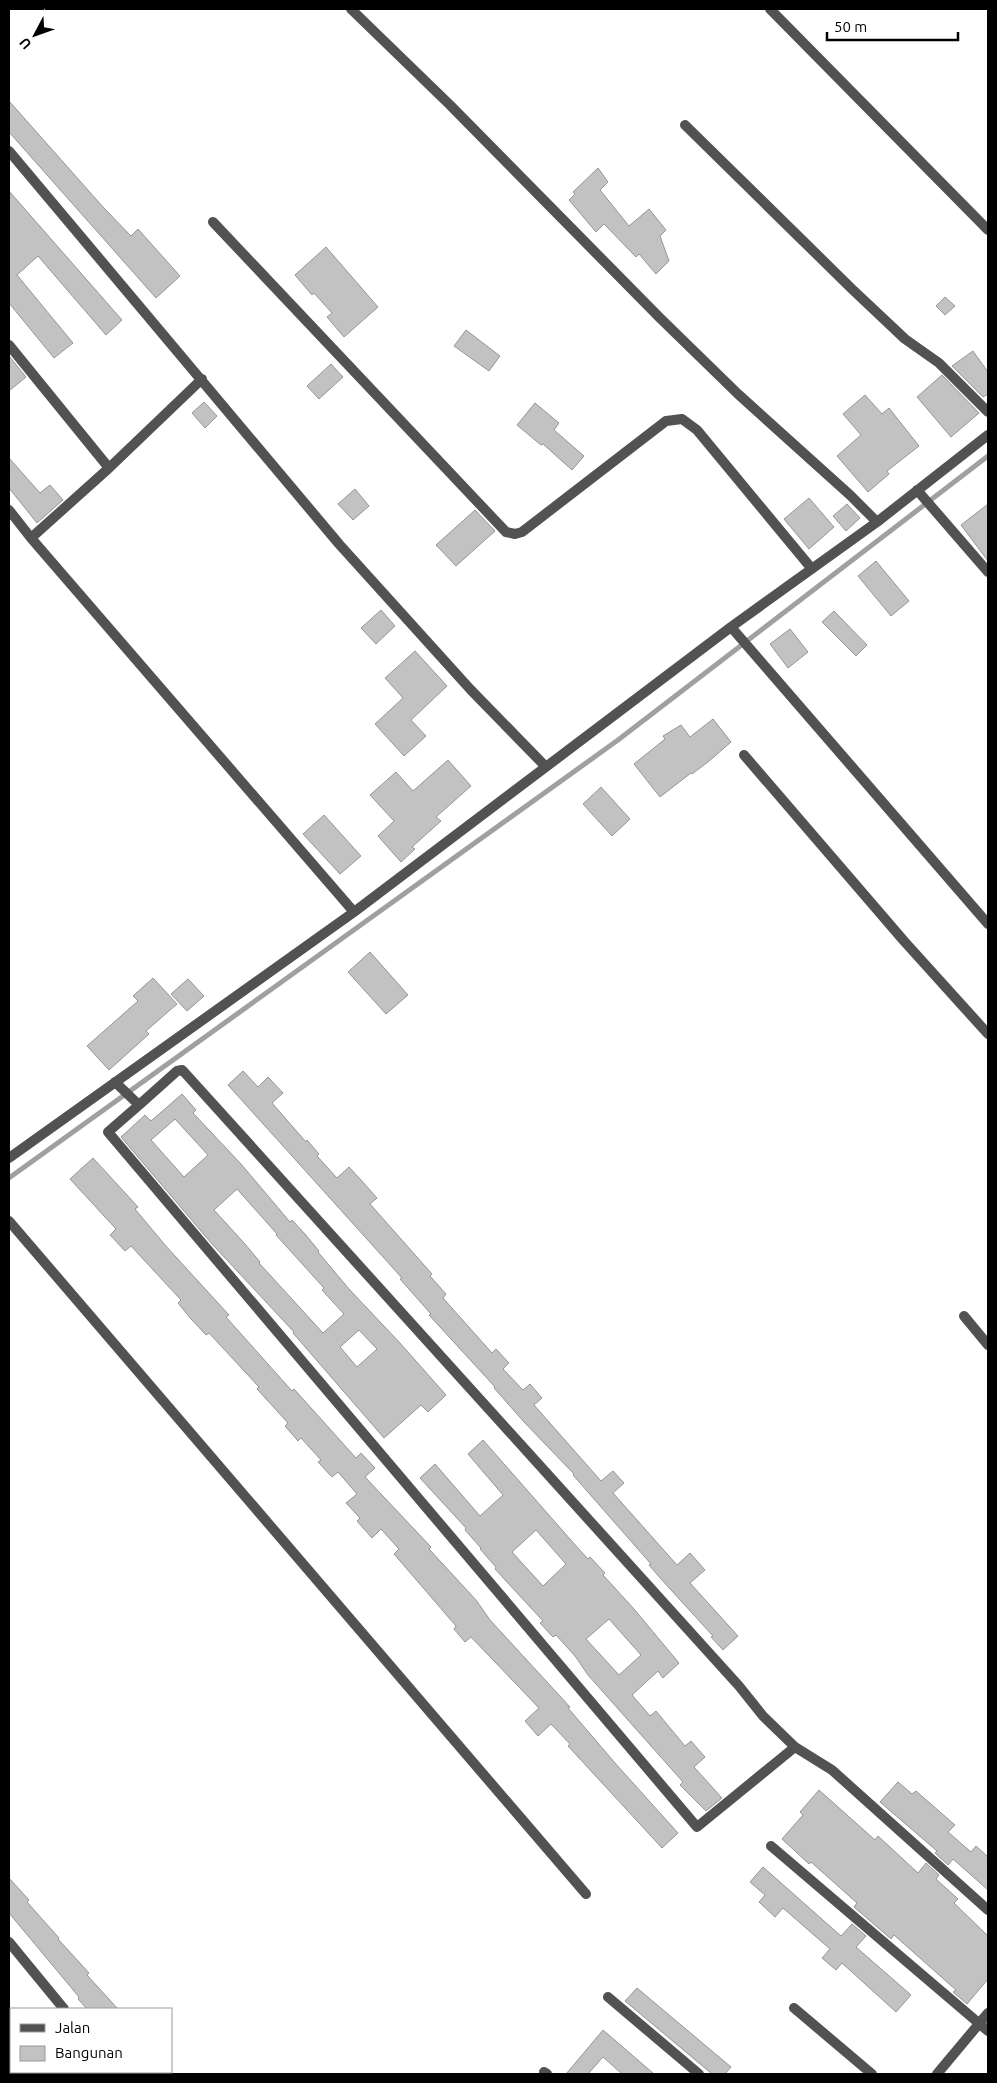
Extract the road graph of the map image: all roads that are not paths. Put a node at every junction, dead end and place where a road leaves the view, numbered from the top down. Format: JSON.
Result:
{"nodes":[{"id":1,"x":351,"y":9,"type":"edge"},
{"id":2,"x":770,"y":9,"type":"edge"},
{"id":3,"x":685,"y":125,"type":"dead end"},
{"id":4,"x":9,"y":151,"type":"edge"},
{"id":5,"x":213,"y":222,"type":"dead end"},
{"id":6,"x":988,"y":230,"type":"edge"},
{"id":7,"x":9,"y":345,"type":"edge"},
{"id":8,"x":202,"y":379,"type":"junction"},
{"id":9,"x":988,"y":412,"type":"edge"},
{"id":10,"x":988,"y":435,"type":"edge"},
{"id":11,"x":109,"y":468,"type":"junction"},
{"id":12,"x":917,"y":490,"type":"junction"},
{"id":13,"x":9,"y":510,"type":"edge"},
{"id":14,"x":877,"y":522,"type":"junction"},
{"id":15,"x":31,"y":538,"type":"junction"},
{"id":16,"x":812,"y":569,"type":"junction"},
{"id":17,"x":988,"y":572,"type":"edge"},
{"id":18,"x":733,"y":630,"type":"junction"},
{"id":19,"x":744,"y":755,"type":"dead end"},
{"id":20,"x":546,"y":767,"type":"junction"},
{"id":21,"x":354,"y":912,"type":"junction"},
{"id":22,"x":988,"y":924,"type":"edge"},
{"id":23,"x":988,"y":1034,"type":"edge"},
{"id":24,"x":117,"y":1085,"type":"junction"},
{"id":25,"x":137,"y":1102,"type":"junction"},
{"id":26,"x":9,"y":1158,"type":"edge"},
{"id":27,"x":9,"y":1221,"type":"edge"},
{"id":28,"x":964,"y":1316,"type":"dead end"},
{"id":29,"x":988,"y":1345,"type":"edge"},
{"id":30,"x":796,"y":1748,"type":"junction"},
{"id":31,"x":771,"y":1846,"type":"dead end"},
{"id":32,"x":586,"y":1894,"type":"dead end"},
{"id":33,"x":988,"y":1910,"type":"edge"},
{"id":34,"x":9,"y":1942,"type":"edge"},
{"id":35,"x":608,"y":1997,"type":"dead end"},
{"id":36,"x":63,"y":2008,"type":"edge"},
{"id":37,"x":794,"y":2008,"type":"dead end"},
{"id":38,"x":988,"y":2013,"type":"edge"},
{"id":39,"x":979,"y":2023,"type":"junction"},
{"id":40,"x":988,"y":2031,"type":"edge"},
{"id":41,"x":699,"y":2074,"type":"edge"},
{"id":42,"x":872,"y":2074,"type":"edge"},
{"id":43,"x":937,"y":2074,"type":"edge"}],
"edges":[{"from":1,"to":14,"type":"street"},
{"from":2,"to":6,"type":"street"},
{"from":3,"to":9,"type":"street"},
{"from":4,"to":8,"type":"street"},
{"from":5,"to":16,"type":"street"},
{"from":7,"to":11,"type":"street"},
{"from":8,"to":11,"type":"street"},
{"from":8,"to":20,"type":"street"},
{"from":10,"to":12,"type":"street"},
{"from":11,"to":15,"type":"street"},
{"from":12,"to":14,"type":"street"},
{"from":12,"to":17,"type":"street"},
{"from":13,"to":15,"type":"street"},
{"from":14,"to":16,"type":"street"},
{"from":15,"to":21,"type":"street"},
{"from":16,"to":18,"type":"street"},
{"from":18,"to":20,"type":"street"},
{"from":18,"to":22,"type":"street"},
{"from":19,"to":23,"type":"street"},
{"from":20,"to":21,"type":"street"},
{"from":21,"to":24,"type":"street"},
{"from":24,"to":25,"type":"street"},
{"from":24,"to":26,"type":"street"},
{"from":25,"to":30,"type":"street"},
{"from":25,"to":30,"type":"street"},
{"from":27,"to":32,"type":"street"},
{"from":28,"to":29,"type":"street"},
{"from":30,"to":33,"type":"street"},
{"from":31,"to":39,"type":"street"},
{"from":34,"to":36,"type":"street"},
{"from":35,"to":41,"type":"street"},
{"from":37,"to":42,"type":"street"},
{"from":38,"to":39,"type":"street"},
{"from":39,"to":40,"type":"street"},
{"from":39,"to":43,"type":"street"}]}
